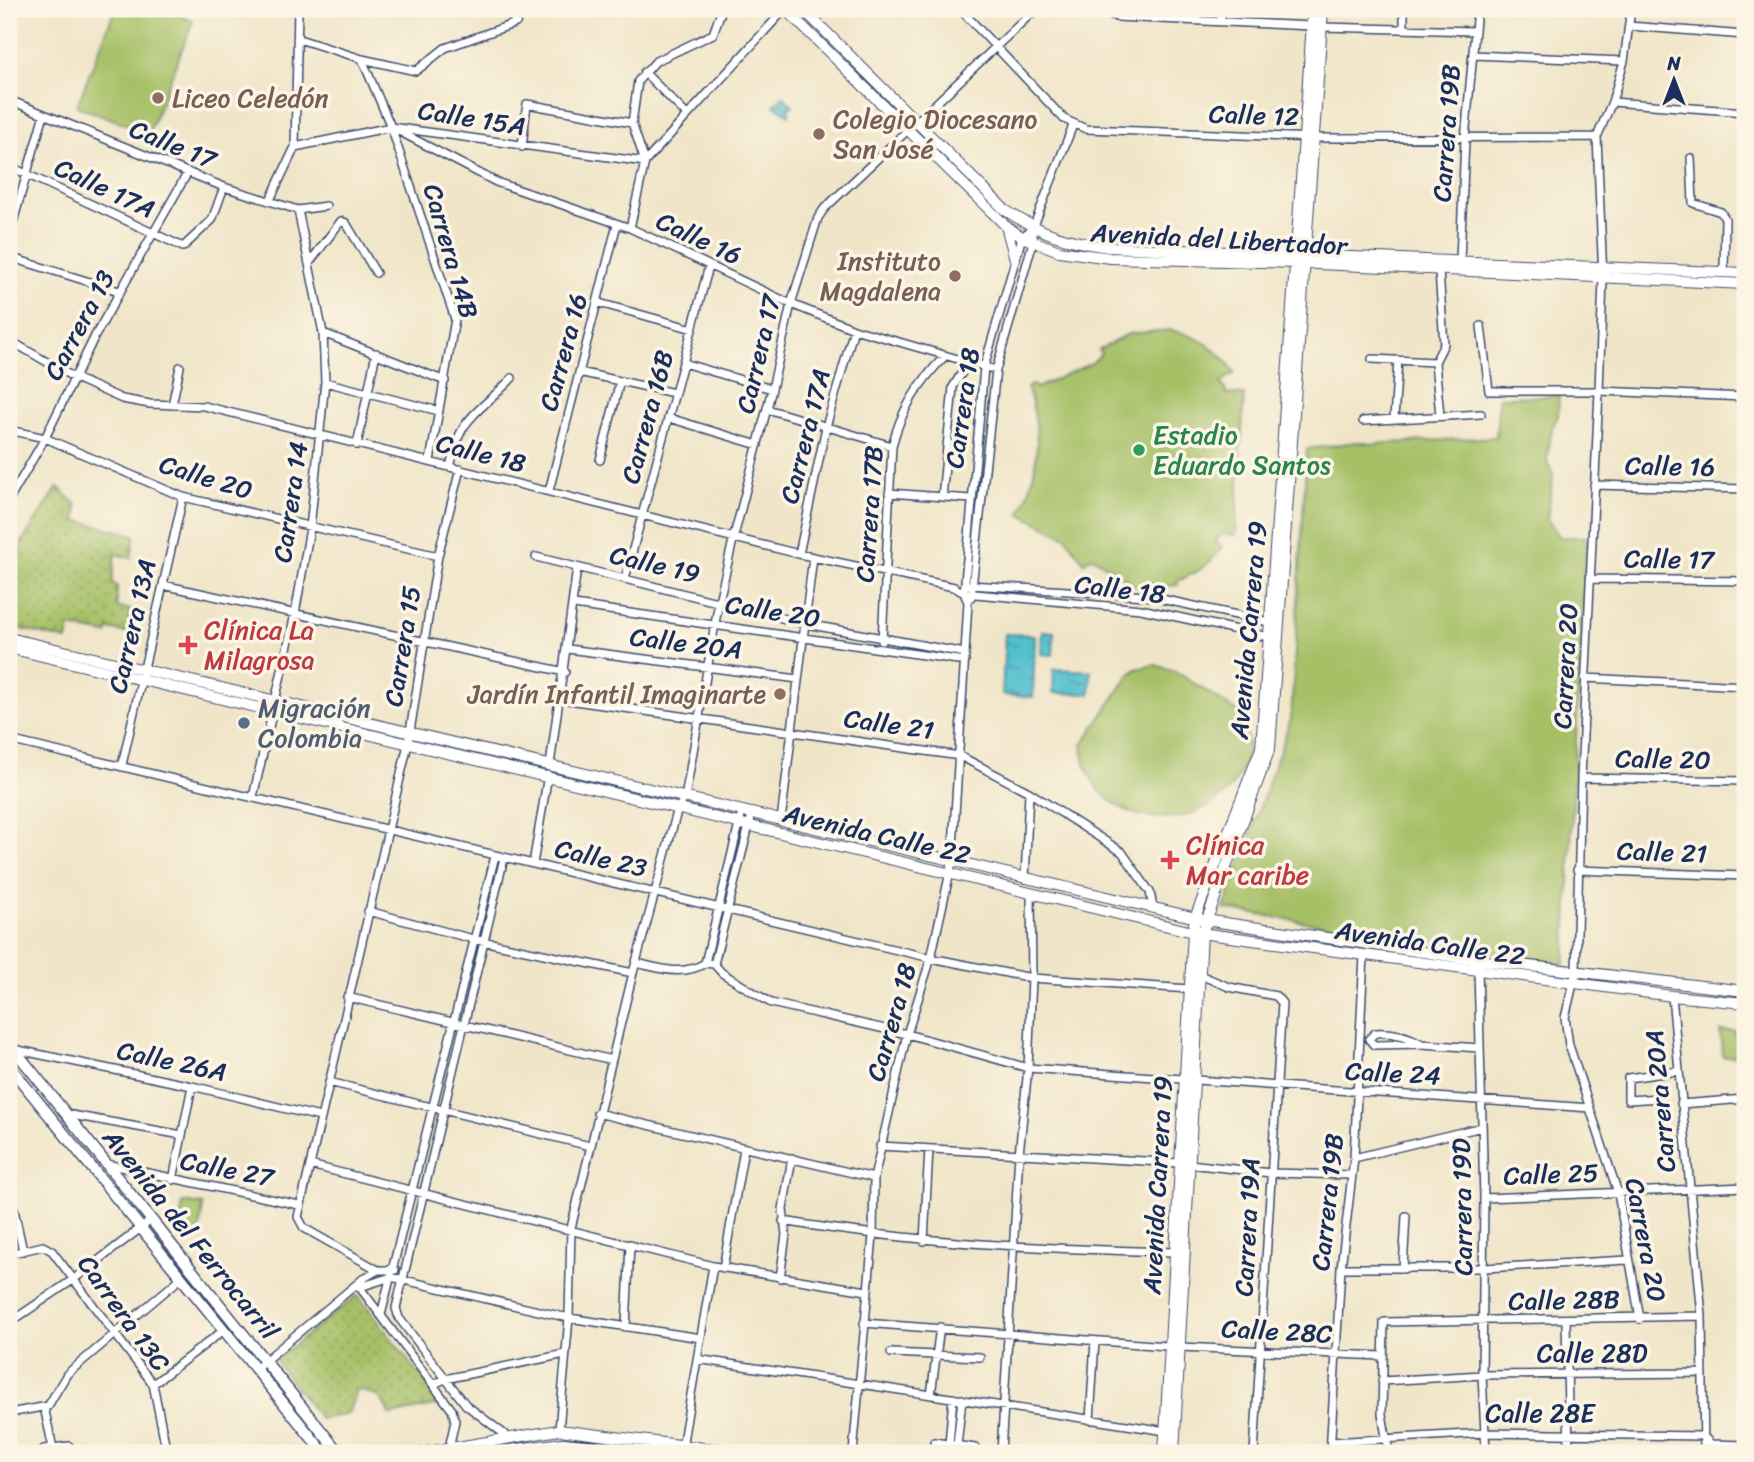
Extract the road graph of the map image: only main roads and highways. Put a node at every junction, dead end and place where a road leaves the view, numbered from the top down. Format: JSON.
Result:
{"nodes":[{"id":1,"x":785,"y":9,"type":"edge"},
{"id":2,"x":803,"y":9,"type":"edge"},
{"id":3,"x":1313,"y":9,"type":"edge"},
{"id":4,"x":1323,"y":9,"type":"edge"},
{"id":5,"x":1317,"y":27,"type":"junction"},
{"id":6,"x":1006,"y":226,"type":"junction"},
{"id":7,"x":1302,"y":258,"type":"junction"},
{"id":8,"x":1015,"y":260,"type":"road end"},
{"id":9,"x":1745,"y":273,"type":"edge"},
{"id":10,"x":1745,"y":284,"type":"edge"},
{"id":11,"x":9,"y":638,"type":"edge"},
{"id":12,"x":9,"y":648,"type":"edge"},
{"id":13,"x":143,"y":676,"type":"junction"},
{"id":14,"x":549,"y":770,"type":"junction"},
{"id":15,"x":746,"y":818,"type":"junction"},
{"id":16,"x":951,"y":868,"type":"junction"},
{"id":17,"x":1200,"y":919,"type":"junction"},
{"id":18,"x":1198,"y":932,"type":"junction"},
{"id":19,"x":1478,"y":965,"type":"junction"},
{"id":20,"x":1745,"y":991,"type":"edge"},
{"id":21,"x":1745,"y":1003,"type":"edge"},
{"id":22,"x":11,"y":1046,"type":"edge"},
{"id":23,"x":9,"y":1066,"type":"edge"},
{"id":24,"x":1189,"y":1079,"type":"junction"},
{"id":25,"x":1184,"y":1164,"type":"junction"},
{"id":26,"x":1175,"y":1347,"type":"junction"},
{"id":27,"x":260,"y":1365,"type":"junction"},
{"id":28,"x":317,"y":1448,"type":"edge"},
{"id":29,"x":682,"y":1449,"type":"edge"},
{"id":30,"x":324,"y":1453,"type":"edge"},
{"id":31,"x":339,"y":1453,"type":"edge"},
{"id":32,"x":421,"y":1453,"type":"edge"},
{"id":33,"x":487,"y":1453,"type":"edge"},
{"id":34,"x":665,"y":1453,"type":"edge"},
{"id":35,"x":744,"y":1453,"type":"edge"},
{"id":36,"x":1164,"y":1453,"type":"edge"},
{"id":37,"x":1174,"y":1453,"type":"edge"}],
"edges":[{"from":1,"to":6,"type":"main road","name":"Avenida del Libertador"},
{"from":2,"to":7,"type":"main road","name":"Avenida del Libertador"},
{"from":3,"to":5,"type":"main road","name":"Avenida Carrera 19"},
{"from":4,"to":5,"type":"main road","name":"Avenida Carrera 19"},
{"from":5,"to":7,"type":"main road","name":"Avenida Carrera 19"},
{"from":6,"to":7,"type":"main road","name":"Avenida del Libertador"},
{"from":6,"to":8,"type":"main road"},
{"from":7,"to":9,"type":"main road","name":"Avenida del Libertador"},
{"from":7,"to":10,"type":"main road","name":"Avenida del Libertador"},
{"from":7,"to":17,"type":"main road","name":"Avenida Carrera 19"},
{"from":11,"to":13,"type":"main road","name":"Avenida Calle 22"},
{"from":12,"to":13,"type":"main road","name":"Avenida Calle 22"},
{"from":13,"to":14,"type":"main road","name":"Avenida Calle 22"},
{"from":14,"to":15,"type":"main road","name":"Avenida Calle 22"},
{"from":14,"to":15,"type":"main road","name":"Avenida Calle 22"},
{"from":15,"to":16,"type":"main road","name":"Avenida Calle 22"},
{"from":15,"to":16,"type":"main road","name":"Avenida Calle 22"},
{"from":16,"to":17,"type":"main road","name":"Avenida Calle 22"},
{"from":16,"to":18,"type":"main road","name":"Avenida Calle 22"},
{"from":17,"to":18,"type":"main road","name":"Avenida Carrera 19"},
{"from":17,"to":19,"type":"main road","name":"Avenida Calle 22"},
{"from":18,"to":19,"type":"main road","name":"Avenida Calle 22"},
{"from":18,"to":24,"type":"main road","name":"Avenida Carrera 19"},
{"from":18,"to":24,"type":"main road","name":"Avenida Carrera 19"},
{"from":19,"to":20,"type":"main road","name":"Avenida Calle 22"},
{"from":19,"to":21,"type":"main road","name":"Avenida Calle 22"},
{"from":22,"to":27,"type":"main road","name":"Avenida del Ferrocarril"},
{"from":23,"to":27,"type":"main road","name":"Avenida del Ferrocarril"},
{"from":24,"to":25,"type":"main road","name":"Avenida Carrera 19"},
{"from":25,"to":26,"type":"main road","name":"Avenida Carrera 19"},
{"from":25,"to":26,"type":"main road","name":"Avenida Carrera 19"},
{"from":26,"to":36,"type":"main road","name":"Avenida Carrera 19"},
{"from":26,"to":37,"type":"main road","name":"Avenida Carrera 19"},
{"from":27,"to":28,"type":"main road","name":"Avenida del Ferrocarril"},
{"from":27,"to":31,"type":"main road","name":"Avenida del Ferrocarril"},
{"from":28,"to":30,"type":"main road","name":"Avenida del Ferrocarril"},
{"from":29,"to":32,"type":"main road"},
{"from":29,"to":35,"type":"main road"},
{"from":33,"to":34,"type":"main road"}]}
